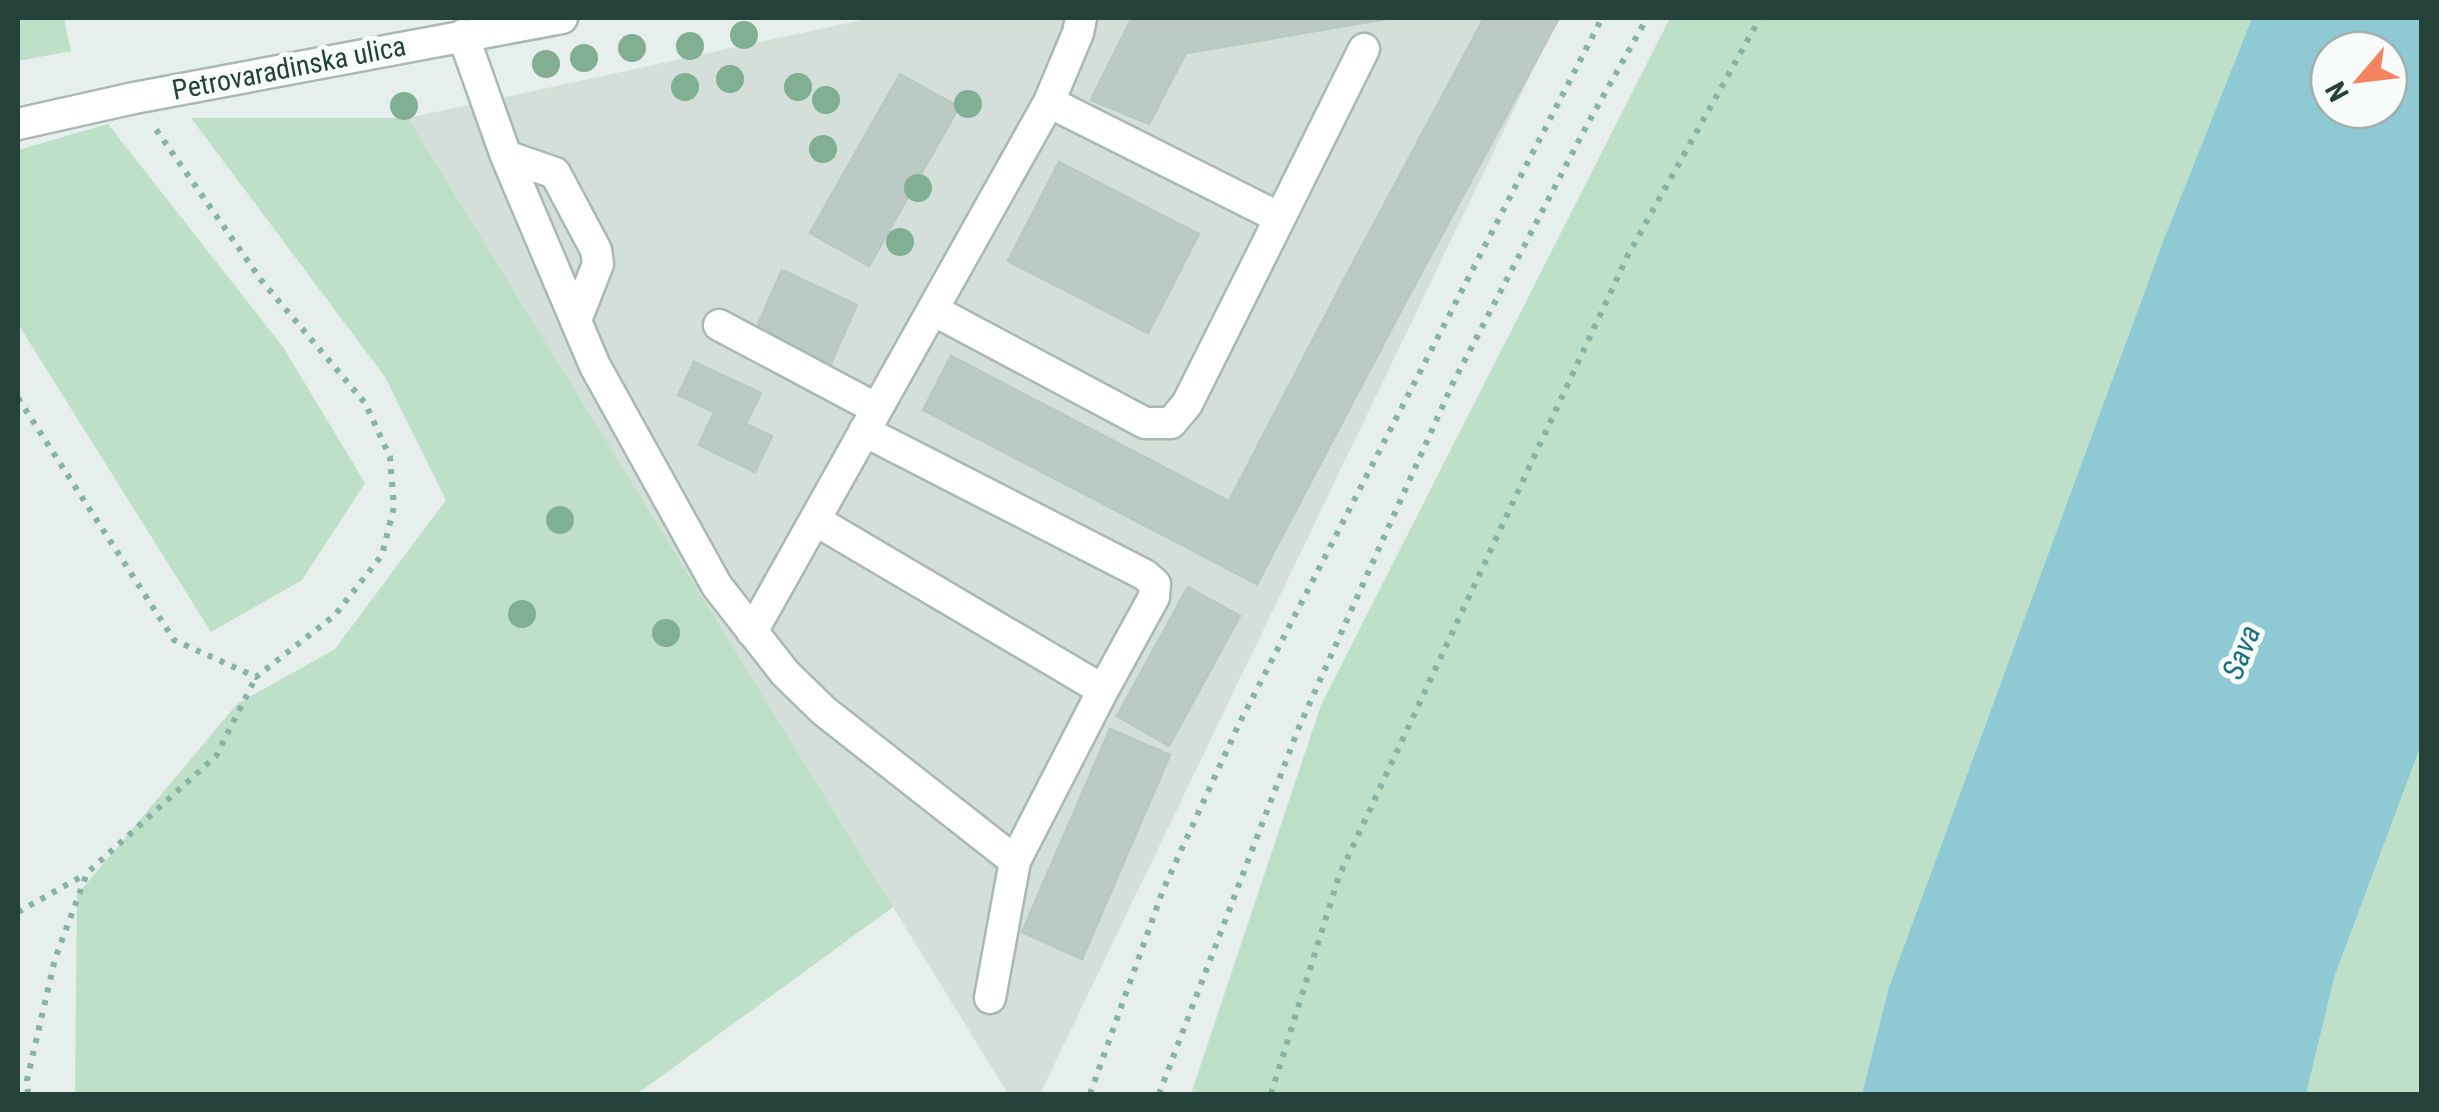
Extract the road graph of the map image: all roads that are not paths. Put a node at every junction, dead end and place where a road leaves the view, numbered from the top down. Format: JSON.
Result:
{"nodes":[{"id":1,"x":562,"y":18,"type":"edge"},
{"id":2,"x":1081,"y":18,"type":"edge"},
{"id":3,"x":445,"y":31,"type":"edge"},
{"id":4,"x":1364,"y":49,"type":"dead end"},
{"id":5,"x":1049,"y":102,"type":"junction"},
{"id":6,"x":18,"y":124,"type":"edge"},
{"id":7,"x":506,"y":156,"type":"junction"},
{"id":8,"x":1280,"y":218,"type":"junction"},
{"id":9,"x":934,"y":310,"type":"junction"},
{"id":10,"x":576,"y":320,"type":"junction"},
{"id":11,"x":718,"y":325,"type":"dead end"},
{"id":12,"x":871,"y":420,"type":"junction"},
{"id":13,"x":815,"y":520,"type":"junction"},
{"id":14,"x":752,"y":632,"type":"junction"},
{"id":15,"x":1103,"y":690,"type":"junction"},
{"id":16,"x":1015,"y":861,"type":"junction"},
{"id":17,"x":990,"y":998,"type":"dead end"}],
"edges":[{"from":1,"to":3,"type":"street","name":"Petrovaradinska ulica"},
{"from":2,"to":5,"type":"street"},
{"from":3,"to":6,"type":"street","name":"Petrovaradinska ulica"},
{"from":3,"to":7,"type":"street"},
{"from":4,"to":8,"type":"street"},
{"from":5,"to":8,"type":"street"},
{"from":5,"to":9,"type":"street"},
{"from":7,"to":10,"type":"street"},
{"from":7,"to":10,"type":"street"},
{"from":8,"to":9,"type":"street"},
{"from":9,"to":12,"type":"street"},
{"from":10,"to":14,"type":"street"},
{"from":11,"to":12,"type":"street"},
{"from":12,"to":13,"type":"street"},
{"from":12,"to":15,"type":"street"},
{"from":13,"to":14,"type":"street"},
{"from":13,"to":15,"type":"street"},
{"from":14,"to":16,"type":"street"},
{"from":15,"to":16,"type":"street"},
{"from":16,"to":17,"type":"street"}]}
